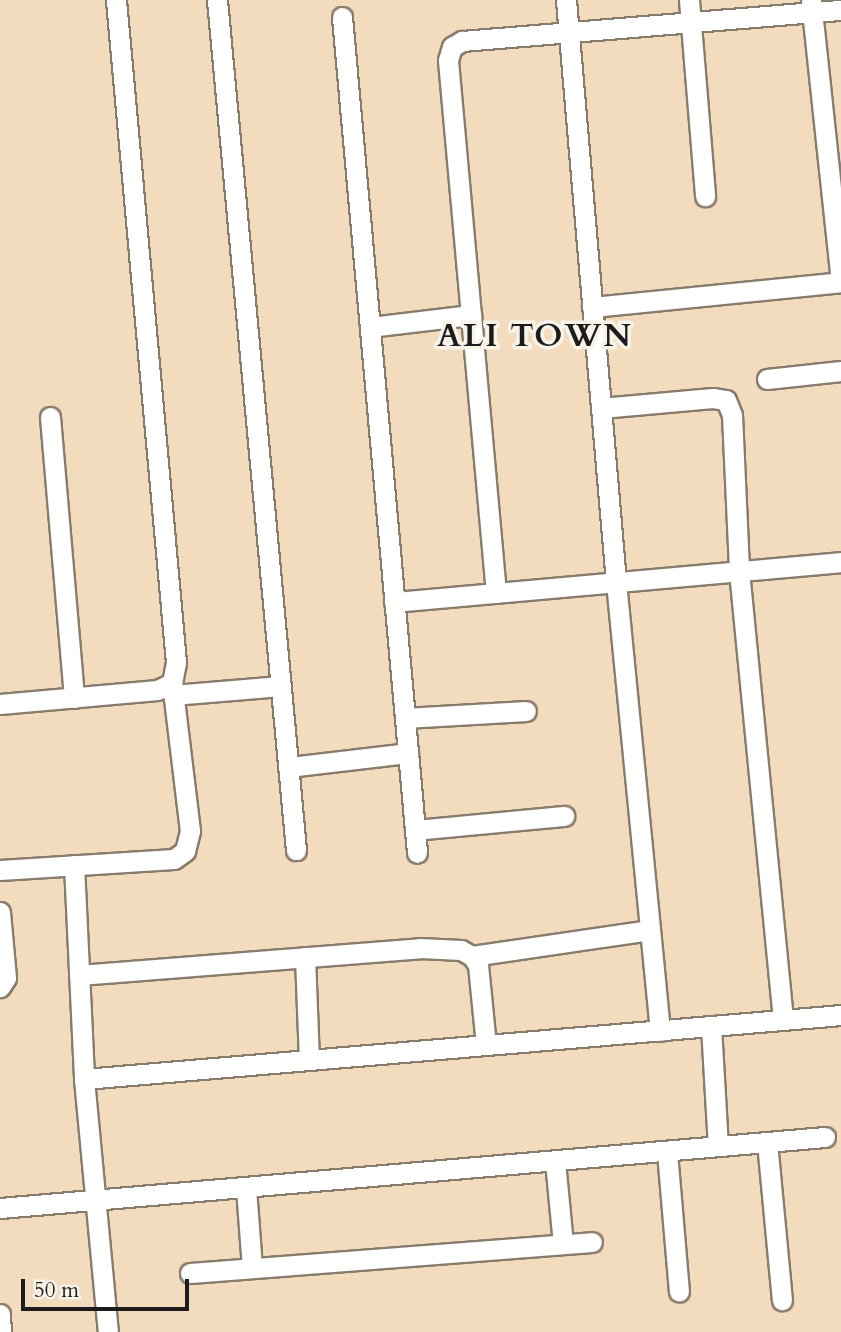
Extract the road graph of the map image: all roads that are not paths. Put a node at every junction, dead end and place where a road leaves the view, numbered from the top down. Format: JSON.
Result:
{"nodes":[{"id":1,"x":116,"y":0,"type":"edge"},
{"id":2,"x":217,"y":0,"type":"edge"},
{"id":3,"x":566,"y":0,"type":"edge"},
{"id":4,"x":689,"y":0,"type":"edge"},
{"id":5,"x":811,"y":6,"type":"edge"},
{"id":6,"x":841,"y":10,"type":"edge"},
{"id":7,"x":342,"y":17,"type":"dead end"},
{"id":8,"x":690,"y":22,"type":"junction"},
{"id":9,"x":568,"y":32,"type":"junction"},
{"id":10,"x":705,"y":196,"type":"dead end"},
{"id":11,"x":841,"y":281,"type":"edge"},
{"id":12,"x":592,"y":307,"type":"junction"},
{"id":13,"x":471,"y":315,"type":"junction"},
{"id":14,"x":370,"y":327,"type":"junction"},
{"id":15,"x":841,"y":371,"type":"edge"},
{"id":16,"x":767,"y":379,"type":"dead end"},
{"id":17,"x":601,"y":408,"type":"junction"},
{"id":18,"x":50,"y":417,"type":"dead end"},
{"id":19,"x":841,"y":562,"type":"edge"},
{"id":20,"x":740,"y":571,"type":"junction"},
{"id":21,"x":616,"y":582,"type":"junction"},
{"id":22,"x":496,"y":593,"type":"junction"},
{"id":23,"x":394,"y":602,"type":"junction"},
{"id":24,"x":281,"y":685,"type":"junction"},
{"id":25,"x":173,"y":689,"type":"junction"},
{"id":26,"x":74,"y":698,"type":"junction"},
{"id":27,"x":0,"y":704,"type":"edge"},
{"id":28,"x":526,"y":711,"type":"dead end"},
{"id":29,"x":405,"y":718,"type":"junction"},
{"id":30,"x":408,"y":753,"type":"junction"},
{"id":31,"x":289,"y":767,"type":"junction"},
{"id":32,"x":564,"y":816,"type":"dead end"},
{"id":33,"x":415,"y":830,"type":"junction"},
{"id":34,"x":296,"y":850,"type":"dead end"},
{"id":35,"x":417,"y":853,"type":"dead end"},
{"id":36,"x":74,"y":865,"type":"junction"},
{"id":37,"x":0,"y":870,"type":"edge"},
{"id":38,"x":0,"y":912,"type":"edge"},
{"id":39,"x":650,"y":930,"type":"junction"},
{"id":40,"x":472,"y":956,"type":"junction"},
{"id":41,"x":304,"y":957,"type":"junction"},
{"id":42,"x":79,"y":975,"type":"junction"},
{"id":43,"x":0,"y":987,"type":"edge"},
{"id":44,"x":841,"y":1015,"type":"edge"},
{"id":45,"x":783,"y":1020,"type":"junction"},
{"id":46,"x":711,"y":1026,"type":"junction"},
{"id":47,"x":660,"y":1031,"type":"junction"},
{"id":48,"x":486,"y":1045,"type":"junction"},
{"id":49,"x":309,"y":1060,"type":"junction"},
{"id":50,"x":84,"y":1079,"type":"junction"},
{"id":51,"x":825,"y":1137,"type":"dead end"},
{"id":52,"x":767,"y":1142,"type":"junction"},
{"id":53,"x":718,"y":1146,"type":"junction"},
{"id":54,"x":667,"y":1152,"type":"junction"},
{"id":55,"x":555,"y":1161,"type":"junction"},
{"id":56,"x":246,"y":1188,"type":"junction"},
{"id":57,"x":96,"y":1201,"type":"junction"},
{"id":58,"x":0,"y":1208,"type":"edge"},
{"id":59,"x":592,"y":1242,"type":"dead end"},
{"id":60,"x":563,"y":1244,"type":"junction"},
{"id":61,"x":252,"y":1267,"type":"junction"},
{"id":62,"x":190,"y":1273,"type":"dead end"},
{"id":63,"x":679,"y":1290,"type":"dead end"},
{"id":64,"x":782,"y":1300,"type":"dead end"},
{"id":65,"x":0,"y":1314,"type":"edge"},
{"id":66,"x":108,"y":1331,"type":"edge"},
{"id":67,"x":1,"y":1332,"type":"edge"}],
"edges":[{"from":1,"to":25,"type":"street"},
{"from":2,"to":24,"type":"street"},
{"from":3,"to":9,"type":"street"},
{"from":4,"to":8,"type":"street"},
{"from":5,"to":6,"type":"street"},
{"from":5,"to":8,"type":"street"},
{"from":5,"to":11,"type":"street"},
{"from":7,"to":14,"type":"street"},
{"from":8,"to":9,"type":"street"},
{"from":8,"to":10,"type":"street"},
{"from":9,"to":12,"type":"street"},
{"from":9,"to":13,"type":"street"},
{"from":11,"to":12,"type":"street"},
{"from":12,"to":17,"type":"street"},
{"from":13,"to":14,"type":"street"},
{"from":13,"to":22,"type":"street"},
{"from":14,"to":23,"type":"street"},
{"from":15,"to":16,"type":"street"},
{"from":17,"to":20,"type":"street"},
{"from":17,"to":21,"type":"street"},
{"from":18,"to":26,"type":"street"},
{"from":19,"to":20,"type":"street"},
{"from":20,"to":21,"type":"street"},
{"from":20,"to":45,"type":"street"},
{"from":21,"to":22,"type":"street"},
{"from":21,"to":39,"type":"street"},
{"from":22,"to":23,"type":"street"},
{"from":23,"to":29,"type":"street"},
{"from":24,"to":25,"type":"street"},
{"from":24,"to":31,"type":"street"},
{"from":25,"to":26,"type":"street"},
{"from":25,"to":36,"type":"street"},
{"from":26,"to":27,"type":"street"},
{"from":28,"to":29,"type":"street"},
{"from":29,"to":30,"type":"street"},
{"from":30,"to":31,"type":"street"},
{"from":30,"to":33,"type":"street"},
{"from":31,"to":34,"type":"street"},
{"from":32,"to":33,"type":"street"},
{"from":33,"to":35,"type":"street"},
{"from":36,"to":37,"type":"street"},
{"from":36,"to":42,"type":"street"},
{"from":38,"to":43,"type":"street"},
{"from":39,"to":40,"type":"street"},
{"from":39,"to":47,"type":"street"},
{"from":40,"to":41,"type":"street"},
{"from":40,"to":48,"type":"street"},
{"from":41,"to":42,"type":"street"},
{"from":41,"to":49,"type":"street"},
{"from":42,"to":50,"type":"street"},
{"from":44,"to":45,"type":"street"},
{"from":45,"to":46,"type":"street"},
{"from":46,"to":47,"type":"street"},
{"from":46,"to":53,"type":"street"},
{"from":47,"to":48,"type":"street"},
{"from":48,"to":49,"type":"street"},
{"from":49,"to":50,"type":"street"},
{"from":50,"to":57,"type":"street"},
{"from":51,"to":52,"type":"street"},
{"from":52,"to":53,"type":"street"},
{"from":52,"to":64,"type":"street"},
{"from":53,"to":54,"type":"street"},
{"from":54,"to":55,"type":"street"},
{"from":54,"to":63,"type":"street"},
{"from":55,"to":56,"type":"street"},
{"from":55,"to":60,"type":"street"},
{"from":56,"to":57,"type":"street"},
{"from":56,"to":61,"type":"street"},
{"from":57,"to":58,"type":"street"},
{"from":57,"to":66,"type":"street"},
{"from":59,"to":60,"type":"street"},
{"from":60,"to":61,"type":"street"},
{"from":61,"to":62,"type":"street"},
{"from":65,"to":67,"type":"street"}]}
